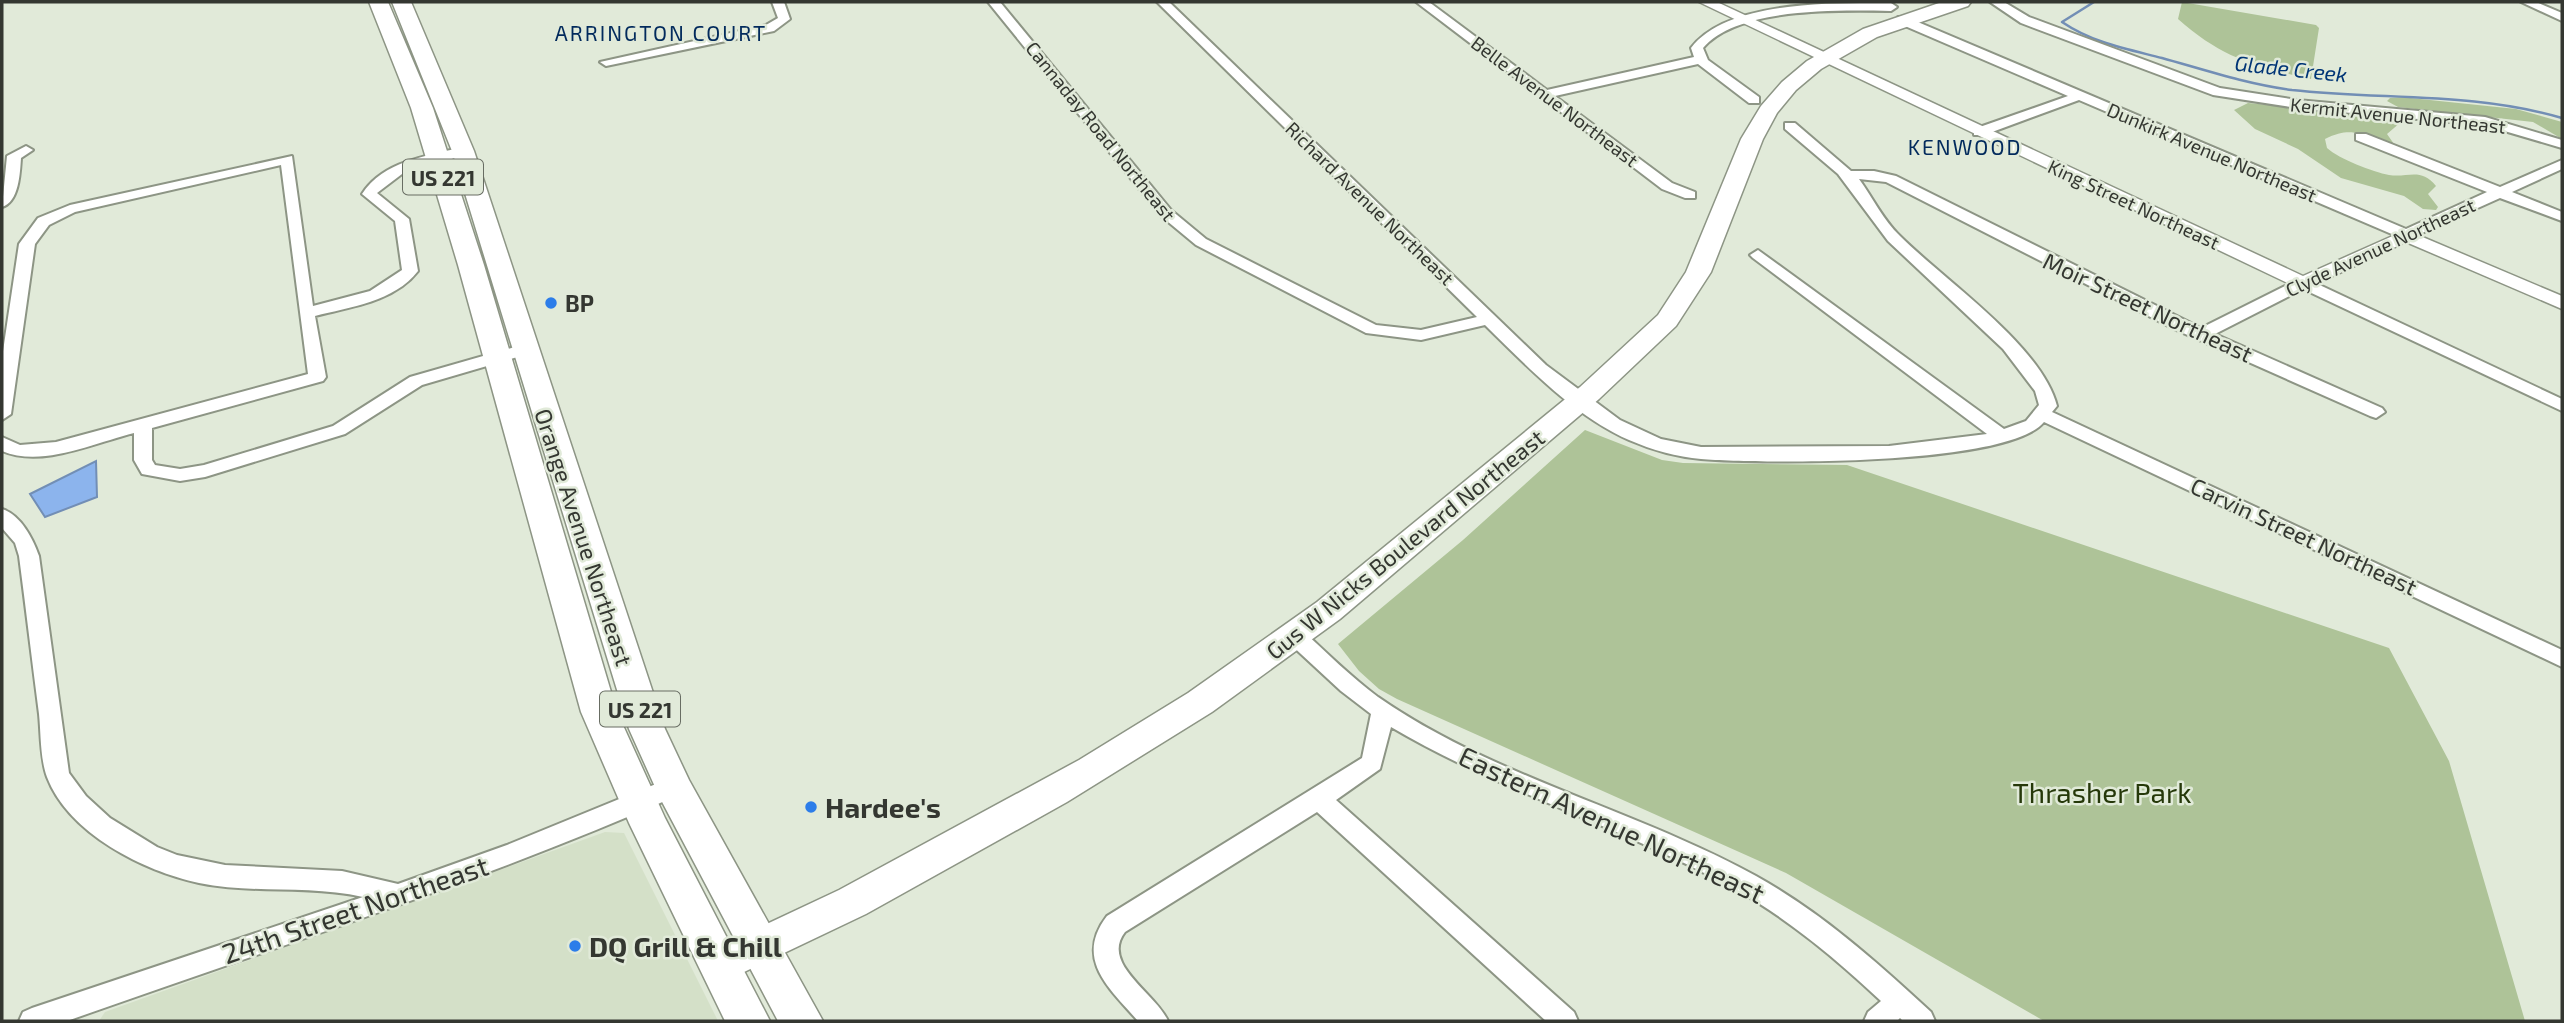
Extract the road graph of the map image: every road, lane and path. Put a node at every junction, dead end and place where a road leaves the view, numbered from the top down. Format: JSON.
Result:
{"nodes":[{"id":1,"x":378,"y":2,"type":"edge"},
{"id":2,"x":401,"y":2,"type":"edge"},
{"id":3,"x":778,"y":2,"type":"edge"},
{"id":4,"x":995,"y":2,"type":"edge"},
{"id":5,"x":1163,"y":2,"type":"edge"},
{"id":6,"x":1422,"y":2,"type":"edge"},
{"id":7,"x":1706,"y":2,"type":"edge"},
{"id":8,"x":1962,"y":2,"type":"edge"},
{"id":9,"x":1996,"y":2,"type":"edge"},
{"id":10,"x":2527,"y":2,"type":"edge"},
{"id":11,"x":1897,"y":13,"type":"junction"},
{"id":12,"x":2562,"y":17,"type":"edge"},
{"id":13,"x":1746,"y":21,"type":"junction"},
{"id":14,"x":1824,"y":59,"type":"junction"},
{"id":15,"x":1701,"y":60,"type":"junction"},
{"id":16,"x":606,"y":62,"type":"dead end"},
{"id":17,"x":1545,"y":94,"type":"junction"},
{"id":18,"x":2079,"y":96,"type":"junction"},
{"id":19,"x":1754,"y":100,"type":"dead end"},
{"id":20,"x":1790,"y":126,"type":"dead end"},
{"id":21,"x":1979,"y":132,"type":"junction"},
{"id":22,"x":2361,"y":137,"type":"dead end"},
{"id":23,"x":2562,"y":144,"type":"edge"},
{"id":24,"x":26,"y":149,"type":"dead end"},
{"id":25,"x":463,"y":150,"type":"junction"},
{"id":26,"x":437,"y":158,"type":"junction"},
{"id":27,"x":2562,"y":164,"type":"edge"},
{"id":28,"x":1847,"y":175,"type":"junction"},
{"id":29,"x":2500,"y":192,"type":"junction"},
{"id":30,"x":1690,"y":195,"type":"dead end"},
{"id":31,"x":1923,"y":196,"type":"joint"},
{"id":32,"x":2,"y":203,"type":"edge"},
{"id":33,"x":2562,"y":217,"type":"edge"},
{"id":34,"x":2406,"y":235,"type":"junction"},
{"id":35,"x":1758,"y":254,"type":"dead end"},
{"id":36,"x":2303,"y":283,"type":"junction"},
{"id":37,"x":2522,"y":285,"type":"joint"},
{"id":38,"x":2562,"y":303,"type":"edge"},
{"id":39,"x":306,"y":313,"type":"junction"},
{"id":40,"x":1488,"y":319,"type":"junction"},
{"id":41,"x":2201,"y":335,"type":"junction"},
{"id":42,"x":510,"y":353,"type":"junction"},
{"id":43,"x":1578,"y":402,"type":"junction"},
{"id":44,"x":2562,"y":406,"type":"edge"},
{"id":45,"x":2376,"y":411,"type":"dead end"},
{"id":46,"x":2,"y":414,"type":"edge"},
{"id":47,"x":2044,"y":415,"type":"junction"},
{"id":48,"x":143,"y":425,"type":"junction"},
{"id":49,"x":2001,"y":436,"type":"junction"},
{"id":50,"x":2,"y":443,"type":"edge"},
{"id":51,"x":2,"y":516,"type":"edge"},
{"id":52,"x":1295,"y":636,"type":"junction"},
{"id":53,"x":2562,"y":659,"type":"edge"},
{"id":54,"x":1382,"y":711,"type":"junction"},
{"id":55,"x":656,"y":795,"type":"junction"},
{"id":56,"x":1319,"y":799,"type":"junction"},
{"id":57,"x":398,"y":895,"type":"junction"},
{"id":58,"x":761,"y":948,"type":"junction"},
{"id":59,"x":721,"y":965,"type":"junction"},
{"id":60,"x":1901,"y":1001,"type":"junction"},
{"id":61,"x":32,"y":1021,"type":"edge"},
{"id":62,"x":748,"y":1021,"type":"edge"},
{"id":63,"x":801,"y":1021,"type":"edge"},
{"id":64,"x":1154,"y":1021,"type":"edge"},
{"id":65,"x":1565,"y":1021,"type":"edge"},
{"id":66,"x":1877,"y":1021,"type":"edge"},
{"id":67,"x":1922,"y":1021,"type":"edge"}],
"edges":[{"from":1,"to":26,"type":"highway","name":"Orange Avenue Northeast","number":"US 221"},
{"from":2,"to":25,"type":"highway","name":"Orange Avenue Northeast","number":"US 221"},
{"from":3,"to":16,"type":"street"},
{"from":4,"to":40,"type":"street","name":"Cannaday Road Northeast"},
{"from":5,"to":40,"type":"street","name":"Richard Avenue Northeast"},
{"from":6,"to":17,"type":"street","name":"Belle Avenue Northeast"},
{"from":7,"to":13,"type":"street","name":"King Street Northeast"},
{"from":8,"to":11,"type":"main road","name":"Gus W Nicks Boulevard Northeast"},
{"from":9,"to":23,"type":"street","name":"Kermit Avenue Northeast"},
{"from":10,"to":12,"type":"street"},
{"from":11,"to":13,"type":"street"},
{"from":11,"to":14,"type":"main road","name":"Gus W Nicks Boulevard Northeast"},
{"from":11,"to":18,"type":"street","name":"Dunkirk Avenue Northeast"},
{"from":13,"to":14,"type":"street","name":"King Street Northeast"},
{"from":13,"to":15,"type":"street"},
{"from":14,"to":21,"type":"street","name":"King Street Northeast"},
{"from":14,"to":43,"type":"main road","name":"Gus W Nicks Boulevard Northeast"},
{"from":15,"to":17,"type":"street"},
{"from":15,"to":19,"type":"street"},
{"from":17,"to":30,"type":"street","name":"Belle Avenue Northeast"},
{"from":18,"to":21,"type":"street"},
{"from":18,"to":34,"type":"street","name":"Dunkirk Avenue Northeast"},
{"from":20,"to":28,"type":"street"},
{"from":21,"to":36,"type":"street","name":"King Street Northeast"},
{"from":22,"to":29,"type":"street"},
{"from":24,"to":32,"type":"street"},
{"from":25,"to":26,"type":"street"},
{"from":25,"to":42,"type":"highway","name":"Orange Avenue Northeast","number":"US 221"},
{"from":26,"to":39,"type":"street"},
{"from":26,"to":42,"type":"highway","name":"Orange Avenue Northeast","number":"US 221"},
{"from":27,"to":29,"type":"street","name":"Clyde Avenue Northeast"},
{"from":28,"to":31,"type":"street"},
{"from":28,"to":47,"type":"street"},
{"from":29,"to":33,"type":"street"},
{"from":29,"to":34,"type":"street","name":"Clyde Avenue Northeast"},
{"from":31,"to":41,"type":"street","name":"Moir Street Northeast"},
{"from":34,"to":36,"type":"street","name":"Clyde Avenue Northeast"},
{"from":34,"to":37,"type":"street","name":"Dunkirk Avenue Northeast"},
{"from":35,"to":49,"type":"street"},
{"from":36,"to":41,"type":"street","name":"Clyde Avenue Northeast"},
{"from":36,"to":44,"type":"street","name":"King Street Northeast"},
{"from":37,"to":38,"type":"street"},
{"from":39,"to":46,"type":"street"},
{"from":39,"to":48,"type":"street"},
{"from":40,"to":43,"type":"street","name":"Richard Avenue Northeast"},
{"from":41,"to":45,"type":"street","name":"Moir Street Northeast"},
{"from":42,"to":48,"type":"street"},
{"from":42,"to":55,"type":"highway","name":"Orange Avenue Northeast","number":"US 221"},
{"from":43,"to":49,"type":"street","name":"Richard Avenue Northeast"},
{"from":43,"to":52,"type":"main road","name":"Gus W Nicks Boulevard Northeast"},
{"from":47,"to":49,"type":"street","name":"Richard Avenue Northeast"},
{"from":47,"to":53,"type":"street","name":"Carvin Street Northeast"},
{"from":48,"to":50,"type":"street"},
{"from":51,"to":57,"type":"street"},
{"from":52,"to":54,"type":"street","name":"Eastern Avenue Northeast"},
{"from":52,"to":58,"type":"main road","name":"Gus W Nicks Boulevard Northeast"},
{"from":54,"to":56,"type":"street"},
{"from":54,"to":60,"type":"street","name":"Eastern Avenue Northeast"},
{"from":55,"to":57,"type":"street","name":"24th Street Northeast"},
{"from":55,"to":58,"type":"highway","name":"Orange Avenue Northeast","number":"US 221"},
{"from":55,"to":59,"type":"highway","name":"Orange Avenue Northeast","number":"US 221"},
{"from":56,"to":64,"type":"street"},
{"from":56,"to":65,"type":"street"},
{"from":57,"to":61,"type":"street","name":"24th Street Northeast"},
{"from":58,"to":59,"type":"main road","name":"Gus W Nicks Boulevard Northeast"},
{"from":58,"to":63,"type":"highway","name":"Orange Avenue Northeast","number":"US 221"},
{"from":59,"to":62,"type":"highway","name":"Orange Avenue Northeast","number":"US 221"},
{"from":60,"to":66,"type":"street"},
{"from":60,"to":67,"type":"street","name":"Eastern Avenue Northeast"}]}
